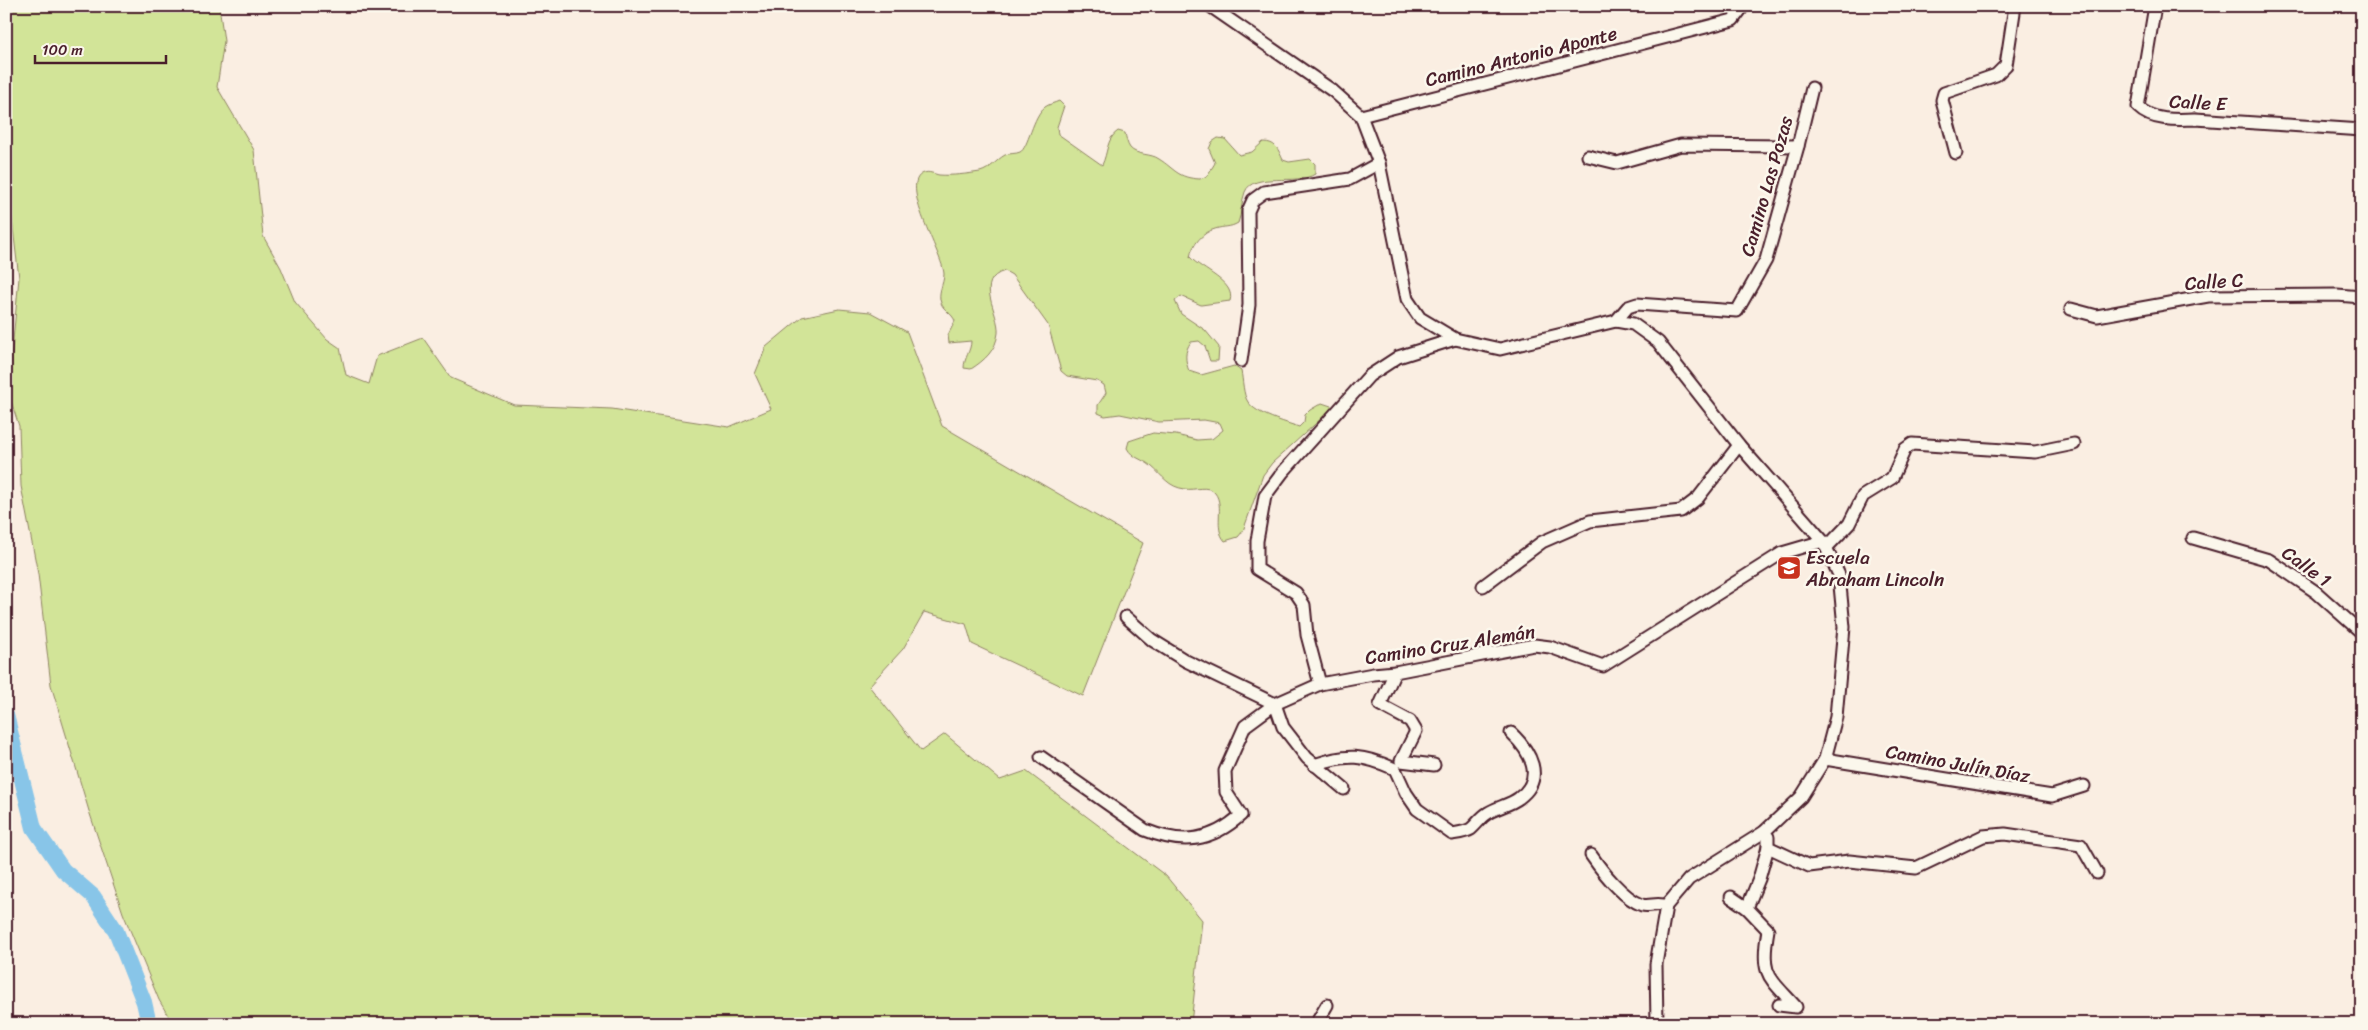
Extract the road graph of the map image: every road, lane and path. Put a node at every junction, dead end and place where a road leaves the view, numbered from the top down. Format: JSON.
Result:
{"nodes":[{"id":1,"x":1210,"y":6,"type":"edge"},
{"id":2,"x":2015,"y":6,"type":"edge"},
{"id":3,"x":2155,"y":6,"type":"edge"},
{"id":4,"x":1742,"y":8,"type":"dead end"},
{"id":5,"x":1812,"y":88,"type":"dead end"},
{"id":6,"x":1362,"y":116,"type":"junction"},
{"id":7,"x":2362,"y":130,"type":"edge"},
{"id":8,"x":1798,"y":146,"type":"junction"},
{"id":9,"x":1956,"y":154,"type":"dead end"},
{"id":10,"x":1588,"y":156,"type":"dead end"},
{"id":11,"x":1380,"y":163,"type":"junction"},
{"id":12,"x":2362,"y":297,"type":"edge"},
{"id":13,"x":2071,"y":309,"type":"dead end"},
{"id":14,"x":1616,"y":320,"type":"junction"},
{"id":15,"x":1455,"y":340,"type":"junction"},
{"id":16,"x":1242,"y":361,"type":"dead end"},
{"id":17,"x":2074,"y":444,"type":"dead end"},
{"id":18,"x":1739,"y":445,"type":"junction"},
{"id":19,"x":2193,"y":538,"type":"dead end"},
{"id":20,"x":1825,"y":544,"type":"junction"},
{"id":21,"x":1483,"y":586,"type":"dead end"},
{"id":22,"x":1126,"y":617,"type":"dead end"},
{"id":23,"x":2362,"y":633,"type":"edge"},
{"id":24,"x":1395,"y":672,"type":"junction"},
{"id":25,"x":1320,"y":684,"type":"junction"},
{"id":26,"x":1275,"y":704,"type":"junction"},
{"id":27,"x":1511,"y":733,"type":"dead end"},
{"id":28,"x":1041,"y":757,"type":"dead end"},
{"id":29,"x":1826,"y":759,"type":"junction"},
{"id":30,"x":1314,"y":765,"type":"junction"},
{"id":31,"x":1434,"y":765,"type":"dead end"},
{"id":32,"x":2084,"y":786,"type":"dead end"},
{"id":33,"x":1344,"y":789,"type":"dead end"},
{"id":34,"x":1764,"y":832,"type":"junction"},
{"id":35,"x":1768,"y":846,"type":"junction"},
{"id":36,"x":1591,"y":855,"type":"dead end"},
{"id":37,"x":2098,"y":873,"type":"dead end"},
{"id":38,"x":1731,"y":897,"type":"dead end"},
{"id":39,"x":1666,"y":906,"type":"junction"},
{"id":40,"x":1747,"y":908,"type":"junction"},
{"id":41,"x":1327,"y":1005,"type":"dead end"},
{"id":42,"x":1779,"y":1005,"type":"dead end"},
{"id":43,"x":1316,"y":1024,"type":"edge"},
{"id":44,"x":1657,"y":1024,"type":"edge"}],
"edges":[{"from":1,"to":6,"type":"street"},
{"from":2,"to":9,"type":"street"},
{"from":3,"to":7,"type":"street","name":"Calle E"},
{"from":4,"to":6,"type":"street","name":"Camino Antonio Aponte"},
{"from":5,"to":8,"type":"street","name":"Camino Las Pozas"},
{"from":6,"to":11,"type":"street"},
{"from":8,"to":10,"type":"street"},
{"from":8,"to":14,"type":"street","name":"Camino Las Pozas"},
{"from":11,"to":15,"type":"street"},
{"from":11,"to":16,"type":"street"},
{"from":12,"to":13,"type":"street","name":"Calle C"},
{"from":14,"to":15,"type":"street"},
{"from":14,"to":18,"type":"street"},
{"from":15,"to":25,"type":"street"},
{"from":17,"to":20,"type":"street"},
{"from":18,"to":20,"type":"street"},
{"from":18,"to":21,"type":"street"},
{"from":19,"to":23,"type":"street","name":"Calle 1"},
{"from":20,"to":24,"type":"street","name":"Camino Cruz Alemán"},
{"from":20,"to":29,"type":"street"},
{"from":22,"to":26,"type":"street"},
{"from":24,"to":25,"type":"street","name":"Camino Cruz Alemán"},
{"from":24,"to":31,"type":"street"},
{"from":25,"to":26,"type":"street","name":"Camino Cruz Alemán"},
{"from":26,"to":28,"type":"street","name":"Camino Cruz Alemán"},
{"from":26,"to":30,"type":"street"},
{"from":27,"to":30,"type":"street"},
{"from":29,"to":32,"type":"street","name":"Camino Julín Díaz"},
{"from":29,"to":34,"type":"street"},
{"from":30,"to":33,"type":"street"},
{"from":34,"to":35,"type":"street"},
{"from":34,"to":39,"type":"street"},
{"from":35,"to":37,"type":"street"},
{"from":35,"to":40,"type":"street"},
{"from":36,"to":39,"type":"street"},
{"from":38,"to":40,"type":"street"},
{"from":39,"to":44,"type":"street"},
{"from":40,"to":42,"type":"street"},
{"from":41,"to":43,"type":"street"}]}
